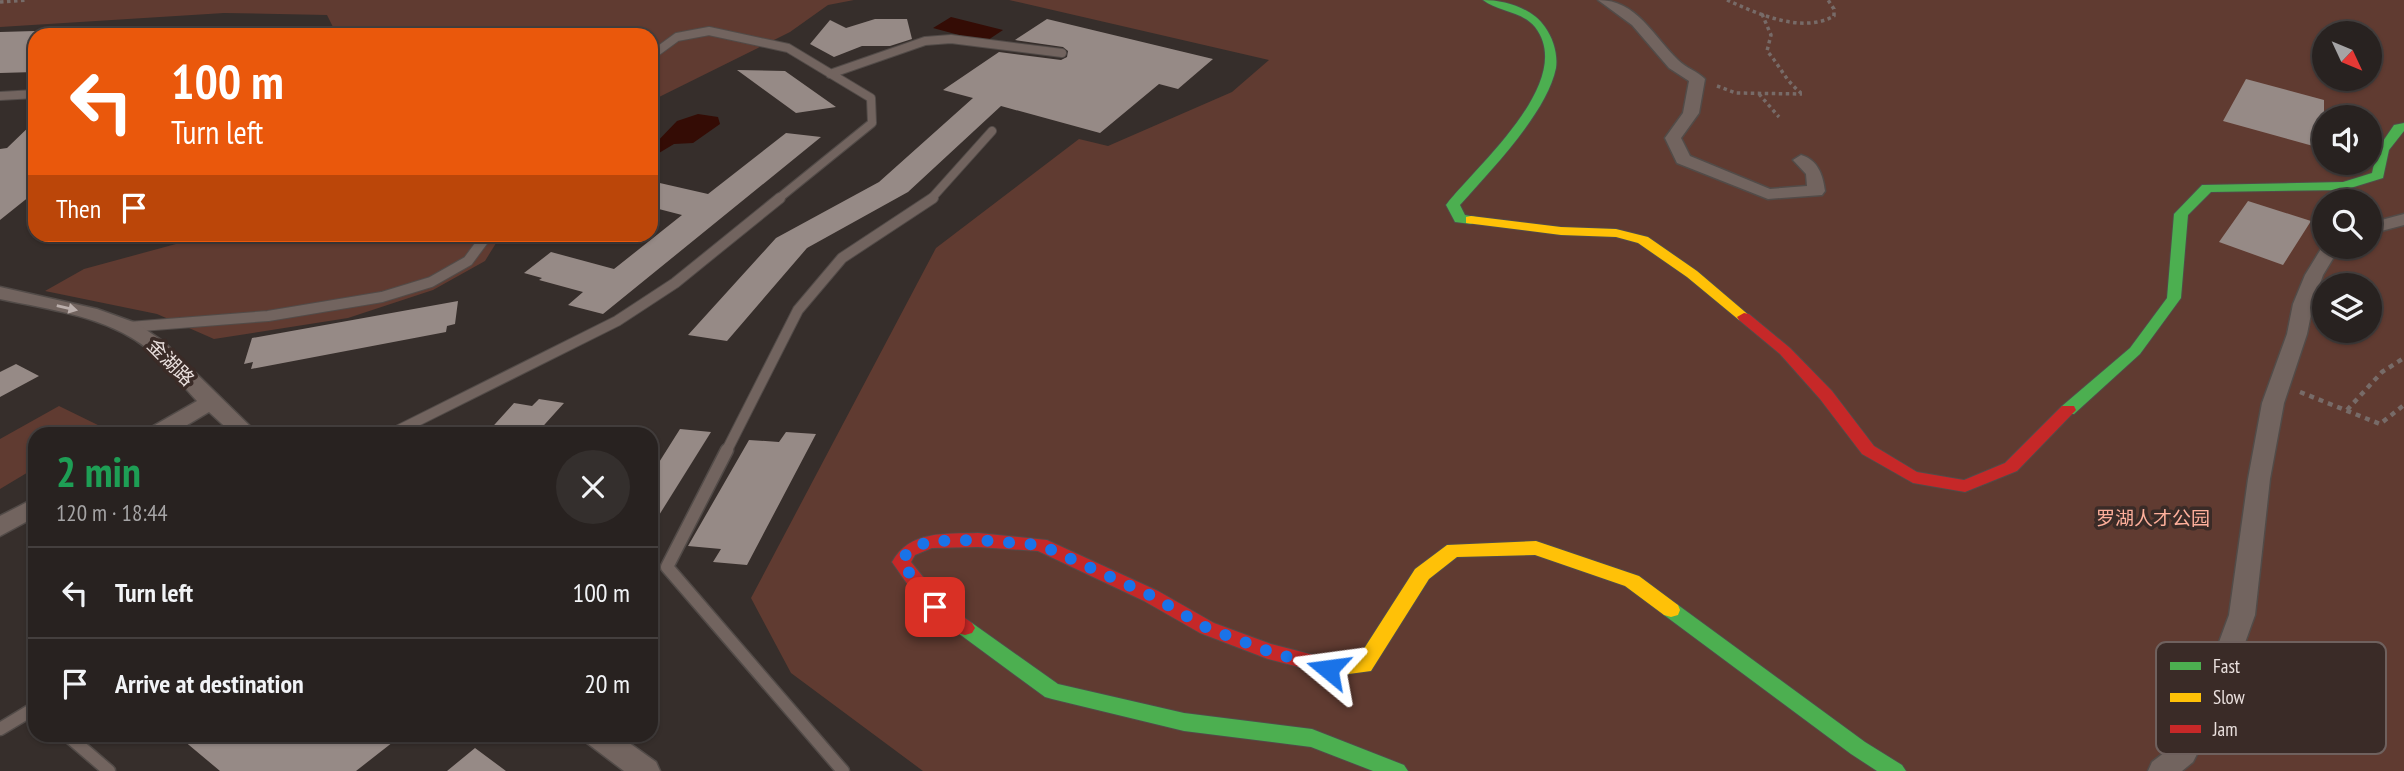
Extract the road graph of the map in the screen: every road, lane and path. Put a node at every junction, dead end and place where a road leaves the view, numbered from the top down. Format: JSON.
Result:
{"nodes":[{"id":1,"x":27,"y":0,"type":"edge"},
{"id":2,"x":1488,"y":0,"type":"edge"},
{"id":3,"x":1605,"y":0,"type":"edge"},
{"id":4,"x":1727,"y":0,"type":"edge"},
{"id":5,"x":1828,"y":0,"type":"edge"},
{"id":6,"x":0,"y":2,"type":"edge"},
{"id":7,"x":1762,"y":14,"type":"junction"},
{"id":8,"x":658,"y":51,"type":"edge"},
{"id":9,"x":1062,"y":53,"type":"dead end"},
{"id":10,"x":830,"y":74,"type":"junction"},
{"id":11,"x":1736,"y":93,"type":"dead end"},
{"id":12,"x":28,"y":94,"type":"edge"},
{"id":13,"x":1759,"y":94,"type":"junction"},
{"id":14,"x":0,"y":96,"type":"edge"},
{"id":15,"x":1779,"y":117,"type":"dead end"},
{"id":16,"x":2404,"y":127,"type":"edge"},
{"id":17,"x":992,"y":131,"type":"dead end"},
{"id":18,"x":1801,"y":160,"type":"dead end"},
{"id":19,"x":2404,"y":219,"type":"edge"},
{"id":20,"x":2382,"y":225,"type":"edge"},
{"id":21,"x":485,"y":242,"type":"edge"},
{"id":22,"x":2324,"y":259,"type":"edge"},
{"id":23,"x":0,"y":293,"type":"edge"},
{"id":24,"x":129,"y":327,"type":"junction"},
{"id":25,"x":2404,"y":358,"type":"edge"},
{"id":26,"x":2280,"y":384,"type":"junction"},
{"id":27,"x":210,"y":402,"type":"junction"},
{"id":28,"x":2404,"y":405,"type":"edge"},
{"id":29,"x":2347,"y":410,"type":"junction"},
{"id":30,"x":168,"y":427,"type":"edge"},
{"id":31,"x":239,"y":427,"type":"edge"},
{"id":32,"x":404,"y":427,"type":"edge"},
{"id":33,"x":28,"y":510,"type":"edge"},
{"id":34,"x":0,"y":527,"type":"edge"},
{"id":35,"x":2232,"y":642,"type":"edge"},
{"id":36,"x":28,"y":712,"type":"edge"},
{"id":37,"x":0,"y":729,"type":"edge"},
{"id":38,"x":75,"y":742,"type":"edge"},
{"id":39,"x":607,"y":742,"type":"edge"},
{"id":40,"x":2183,"y":754,"type":"edge"},
{"id":41,"x":109,"y":771,"type":"edge"},
{"id":42,"x":646,"y":771,"type":"edge"},
{"id":43,"x":843,"y":771,"type":"edge"},
{"id":44,"x":1397,"y":771,"type":"edge"},
{"id":45,"x":1895,"y":771,"type":"edge"},
{"id":46,"x":2162,"y":771,"type":"edge"}],
"edges":[{"from":1,"to":6,"type":"path"},
{"from":2,"to":16,"type":"street"},
{"from":3,"to":18,"type":"street"},
{"from":4,"to":7,"type":"path"},
{"from":5,"to":7,"type":"path"},
{"from":7,"to":13,"type":"path"},
{"from":8,"to":10,"type":"lane"},
{"from":9,"to":10,"type":"lane"},
{"from":10,"to":32,"type":"lane"},
{"from":11,"to":13,"type":"path"},
{"from":12,"to":14,"type":"lane"},
{"from":13,"to":15,"type":"path"},
{"from":17,"to":43,"type":"lane"},
{"from":19,"to":20,"type":"street"},
{"from":21,"to":24,"type":"lane"},
{"from":22,"to":26,"type":"street"},
{"from":23,"to":24,"type":"street","name":"金湖路","one_way":true},
{"from":24,"to":27,"type":"street","name":"金湖路"},
{"from":25,"to":29,"type":"path"},
{"from":26,"to":29,"type":"path"},
{"from":26,"to":35,"type":"street"},
{"from":27,"to":30,"type":"street"},
{"from":27,"to":31,"type":"street","name":"金湖路"},
{"from":28,"to":29,"type":"path"},
{"from":33,"to":34,"type":"street"},
{"from":36,"to":37,"type":"lane"},
{"from":38,"to":41,"type":"lane"},
{"from":39,"to":42,"type":"street"},
{"from":40,"to":46,"type":"street"},
{"from":44,"to":45,"type":"street"}]}
